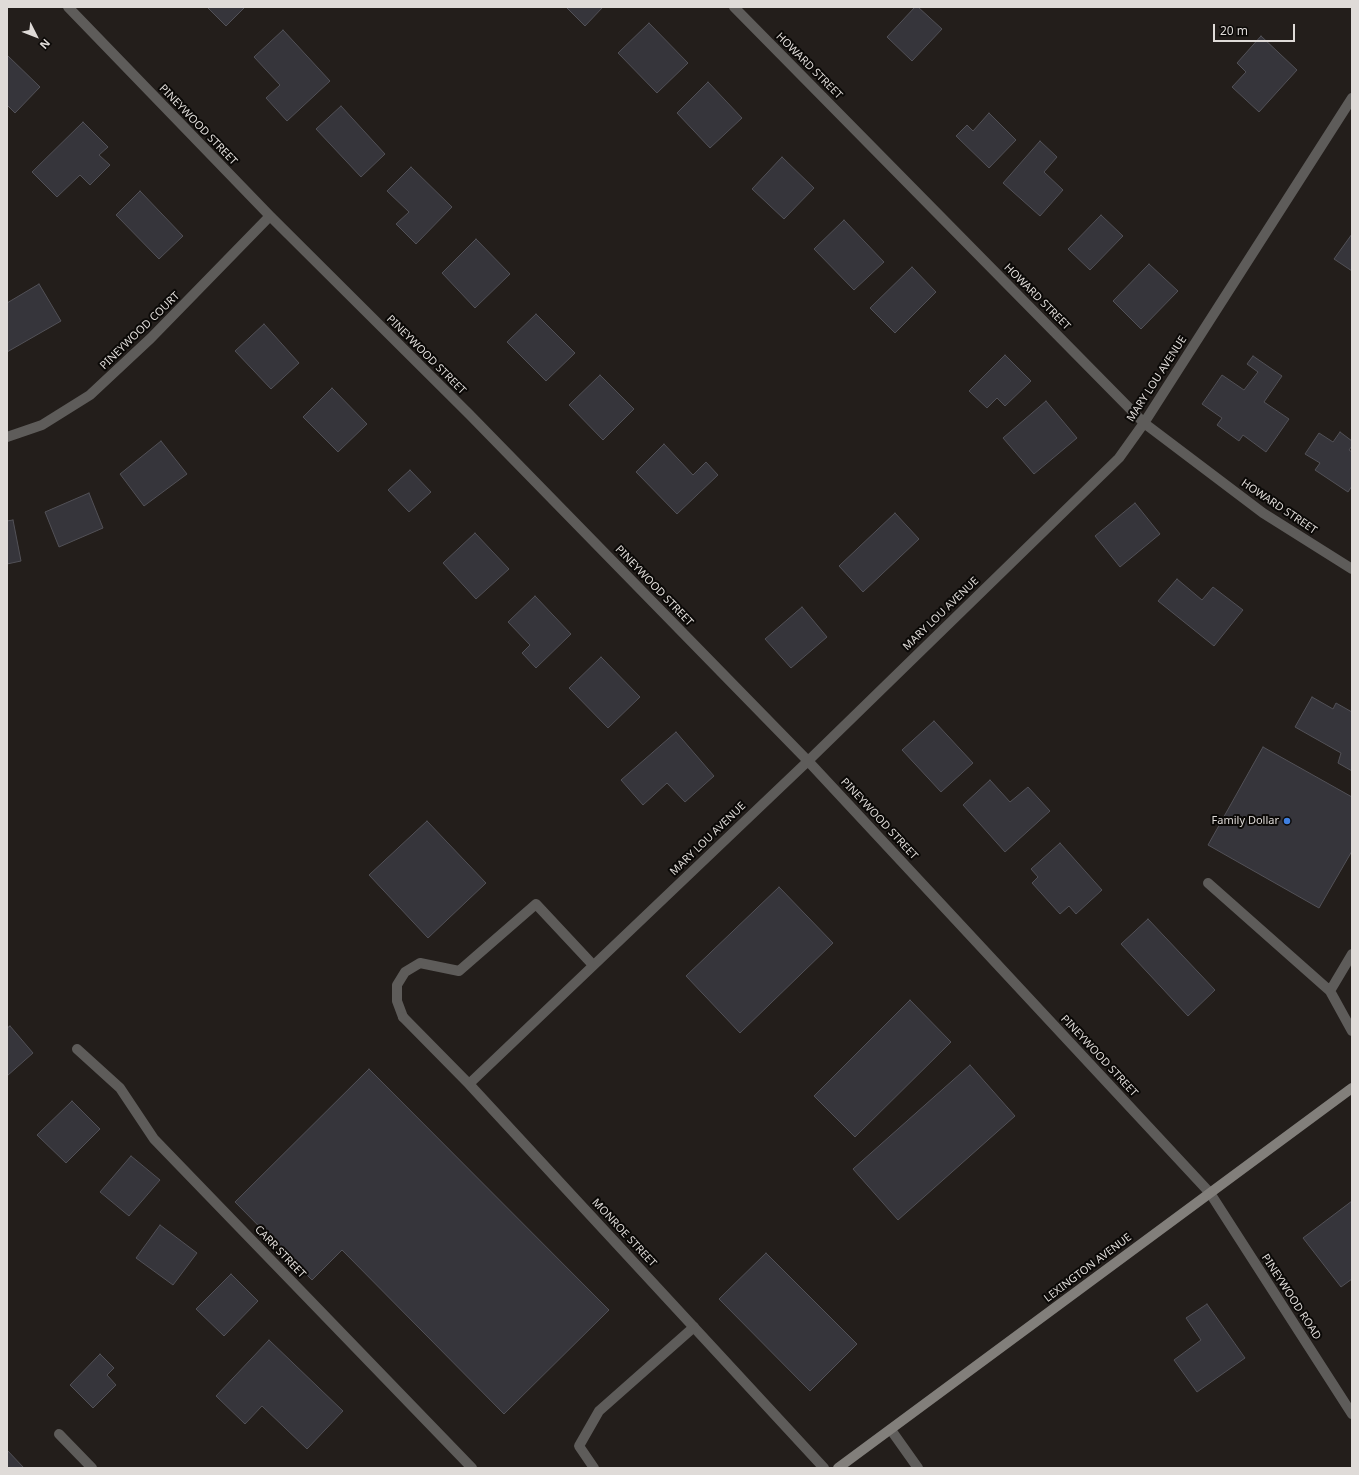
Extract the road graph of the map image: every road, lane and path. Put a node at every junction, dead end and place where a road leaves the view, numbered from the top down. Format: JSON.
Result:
{"nodes":[{"id":1,"x":68,"y":7,"type":"edge"},
{"id":2,"x":734,"y":7,"type":"edge"},
{"id":3,"x":1352,"y":98,"type":"edge"},
{"id":4,"x":270,"y":216,"type":"junction"},
{"id":5,"x":1144,"y":423,"type":"junction"},
{"id":6,"x":7,"y":437,"type":"edge"},
{"id":7,"x":1352,"y":569,"type":"edge"},
{"id":8,"x":808,"y":761,"type":"junction"},
{"id":9,"x":1208,"y":882,"type":"dead end"},
{"id":10,"x":1352,"y":954,"type":"edge"},
{"id":11,"x":593,"y":965,"type":"junction"},
{"id":12,"x":1330,"y":991,"type":"junction"},
{"id":13,"x":1352,"y":1031,"type":"edge"},
{"id":14,"x":78,"y":1049,"type":"dead end"},
{"id":15,"x":469,"y":1084,"type":"junction"},
{"id":16,"x":1352,"y":1088,"type":"edge"},
{"id":17,"x":1210,"y":1193,"type":"junction"},
{"id":18,"x":694,"y":1327,"type":"junction"},
{"id":19,"x":1352,"y":1414,"type":"edge"},
{"id":20,"x":890,"y":1430,"type":"junction"},
{"id":21,"x":59,"y":1434,"type":"dead end"},
{"id":22,"x":92,"y":1468,"type":"edge"},
{"id":23,"x":472,"y":1468,"type":"edge"},
{"id":24,"x":594,"y":1468,"type":"edge"},
{"id":25,"x":824,"y":1468,"type":"edge"},
{"id":26,"x":838,"y":1468,"type":"edge"},
{"id":27,"x":918,"y":1468,"type":"edge"}],
"edges":[{"from":1,"to":4,"type":"street","name":"PINEYWOOD STREET"},
{"from":2,"to":5,"type":"street","name":"HOWARD STREET"},
{"from":3,"to":5,"type":"street","name":"MARY LOU AVENUE"},
{"from":4,"to":6,"type":"street","name":"PINEYWOOD COURT"},
{"from":4,"to":8,"type":"street","name":"PINEYWOOD STREET"},
{"from":5,"to":7,"type":"street","name":"HOWARD STREET"},
{"from":5,"to":8,"type":"street","name":"MARY LOU AVENUE"},
{"from":8,"to":11,"type":"street","name":"MARY LOU AVENUE"},
{"from":8,"to":17,"type":"street","name":"PINEYWOOD STREET"},
{"from":9,"to":12,"type":"street"},
{"from":10,"to":12,"type":"street"},
{"from":11,"to":15,"type":"street","name":"MARY LOU AVENUE"},
{"from":11,"to":15,"type":"street","name":"MONROE STREET"},
{"from":12,"to":13,"type":"street"},
{"from":14,"to":23,"type":"street","name":"CARR STREET"},
{"from":15,"to":18,"type":"street","name":"MONROE STREET"},
{"from":16,"to":17,"type":"main road","name":"LEXINGTON AVENUE"},
{"from":17,"to":19,"type":"street","name":"PINEYWOOD ROAD"},
{"from":17,"to":20,"type":"main road","name":"LEXINGTON AVENUE"},
{"from":18,"to":24,"type":"street"},
{"from":18,"to":25,"type":"street","name":"MONROE STREET"},
{"from":20,"to":26,"type":"main road","name":"LEXINGTON AVENUE"},
{"from":20,"to":27,"type":"street"},
{"from":21,"to":22,"type":"street"}]}
